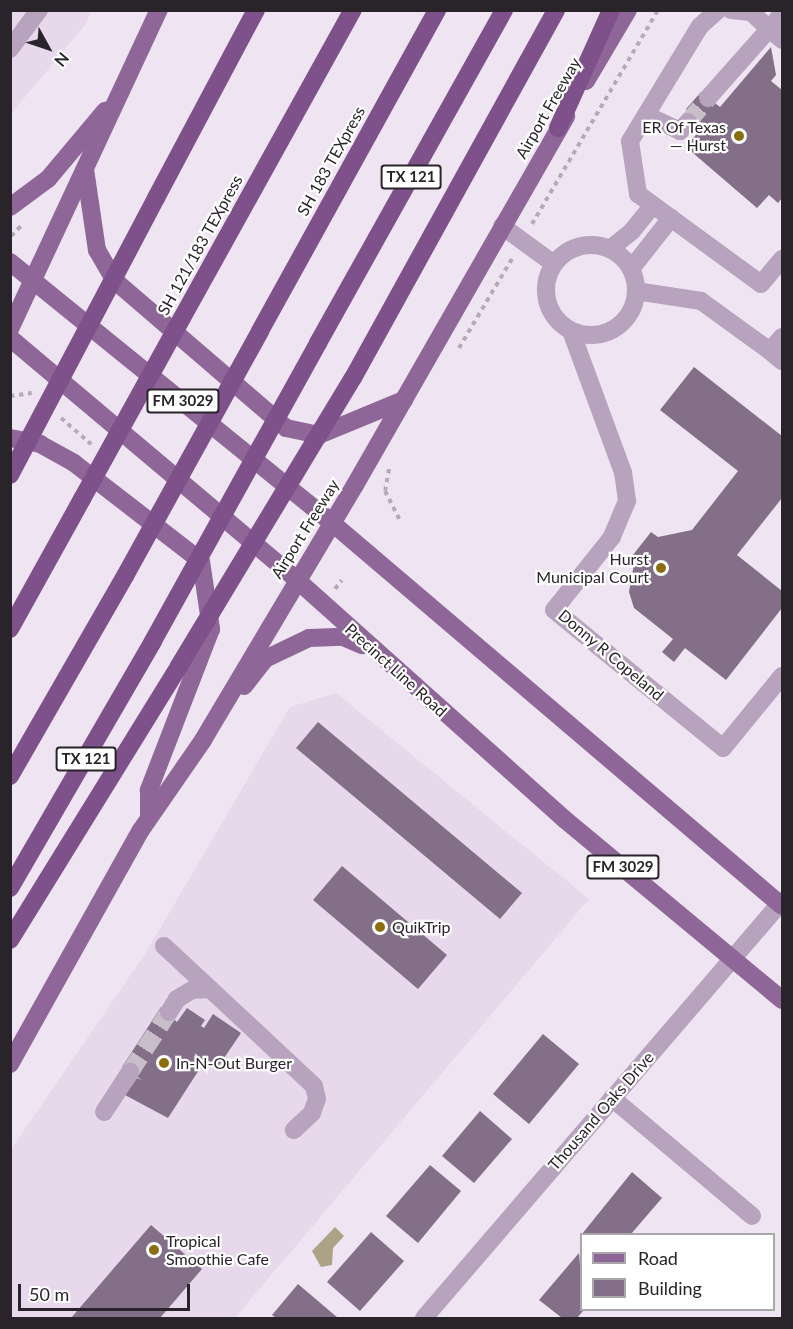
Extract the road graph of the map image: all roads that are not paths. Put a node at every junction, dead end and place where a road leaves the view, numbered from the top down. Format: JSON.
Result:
{"nodes":[{"id":1,"x":39,"y":10,"type":"edge"},
{"id":2,"x":159,"y":10,"type":"edge"},
{"id":3,"x":256,"y":10,"type":"edge"},
{"id":4,"x":353,"y":10,"type":"edge"},
{"id":5,"x":439,"y":10,"type":"edge"},
{"id":6,"x":504,"y":10,"type":"edge"},
{"id":7,"x":556,"y":10,"type":"edge"},
{"id":8,"x":611,"y":10,"type":"edge"},
{"id":9,"x":628,"y":10,"type":"edge"},
{"id":10,"x":718,"y":10,"type":"edge"},
{"id":11,"x":731,"y":10,"type":"edge"},
{"id":12,"x":783,"y":14,"type":"edge"},
{"id":13,"x":776,"y":34,"type":"edge"},
{"id":14,"x":10,"y":49,"type":"edge"},
{"id":15,"x":121,"y":91,"type":"junction"},
{"id":16,"x":708,"y":98,"type":"tunnel mouth"},
{"id":17,"x":646,"y":115,"type":"junction"},
{"id":18,"x":688,"y":122,"type":"dead end"},
{"id":19,"x":558,"y":128,"type":"junction"},
{"id":20,"x":85,"y":169,"type":"junction"},
{"id":21,"x":653,"y":205,"type":"junction"},
{"id":22,"x":10,"y":207,"type":"edge"},
{"id":23,"x":671,"y":218,"type":"junction"},
{"id":24,"x":502,"y":226,"type":"junction"},
{"id":25,"x":610,"y":249,"type":"junction"},
{"id":26,"x":783,"y":259,"type":"edge"},
{"id":27,"x":10,"y":262,"type":"edge"},
{"id":28,"x":554,"y":264,"type":"junction"},
{"id":29,"x":631,"y":269,"type":"junction"},
{"id":30,"x":34,"y":280,"type":"junction"},
{"id":31,"x":636,"y":291,"type":"junction"},
{"id":32,"x":10,"y":329,"type":"edge"},
{"id":33,"x":571,"y":331,"type":"junction"},
{"id":34,"x":10,"y":338,"type":"edge"},
{"id":35,"x":778,"y":350,"type":"edge"},
{"id":36,"x":404,"y":400,"type":"junction"},
{"id":37,"x":10,"y":438,"type":"edge"},
{"id":38,"x":10,"y":475,"type":"edge"},
{"id":39,"x":331,"y":522,"type":"junction"},
{"id":40,"x":297,"y":580,"type":"junction"},
{"id":41,"x":10,"y":628,"type":"edge"},
{"id":42,"x":374,"y":650,"type":"junction"},
{"id":43,"x":783,"y":676,"type":"edge"},
{"id":44,"x":202,"y":740,"type":"junction"},
{"id":45,"x":10,"y":776,"type":"edge"},
{"id":46,"x":149,"y":817,"type":"junction"},
{"id":47,"x":10,"y":888,"type":"edge"},
{"id":48,"x":782,"y":904,"type":"edge"},
{"id":49,"x":10,"y":940,"type":"edge"},
{"id":50,"x":164,"y":946,"type":"dead end"},
{"id":51,"x":734,"y":959,"type":"junction"},
{"id":52,"x":210,"y":989,"type":"junction"},
{"id":53,"x":783,"y":1000,"type":"edge"},
{"id":54,"x":169,"y":1012,"type":"tunnel mouth"},
{"id":55,"x":10,"y":1064,"type":"edge"},
{"id":56,"x":130,"y":1072,"type":"tunnel mouth"},
{"id":57,"x":612,"y":1098,"type":"junction"},
{"id":58,"x":104,"y":1112,"type":"dead end"},
{"id":59,"x":294,"y":1130,"type":"dead end"},
{"id":60,"x":752,"y":1216,"type":"dead end"},
{"id":61,"x":424,"y":1318,"type":"edge"}],
"edges":[{"from":1,"to":14,"type":"street"},
{"from":2,"to":15,"type":"main road"},
{"from":3,"to":38,"type":"highway","bridge":true},
{"from":4,"to":41,"type":"highway","name":"SH 121/183 TEXpress","bridge":true},
{"from":5,"to":45,"type":"highway","name":"SH 183 TEXpress","bridge":true},
{"from":6,"to":47,"type":"highway","number":"TX 121","bridge":true},
{"from":7,"to":49,"type":"highway","bridge":true},
{"from":8,"to":19,"type":"highway"},
{"from":9,"to":19,"type":"main road","name":"Airport Freeway"},
{"from":10,"to":17,"type":"street"},
{"from":11,"to":13,"type":"street"},
{"from":12,"to":13,"type":"street"},
{"from":13,"to":16,"type":"street"},
{"from":15,"to":20,"type":"main road"},
{"from":15,"to":22,"type":"main road"},
{"from":17,"to":18,"type":"street"},
{"from":17,"to":21,"type":"street"},
{"from":19,"to":24,"type":"main road","name":"Airport Freeway"},
{"from":20,"to":30,"type":"main road"},
{"from":20,"to":36,"type":"main road"},
{"from":21,"to":23,"type":"street"},
{"from":21,"to":25,"type":"street"},
{"from":23,"to":26,"type":"street"},
{"from":23,"to":29,"type":"street"},
{"from":24,"to":28,"type":"street"},
{"from":24,"to":36,"type":"main road","name":"Airport Freeway"},
{"from":25,"to":28,"type":"street"},
{"from":25,"to":29,"type":"street"},
{"from":27,"to":30,"type":"main road"},
{"from":28,"to":33,"type":"street","name":"Donny R Copeland"},
{"from":29,"to":31,"type":"street"},
{"from":30,"to":32,"type":"main road"},
{"from":30,"to":39,"type":"main road","number":"FM 3029"},
{"from":31,"to":33,"type":"street"},
{"from":31,"to":35,"type":"street"},
{"from":33,"to":43,"type":"street","name":"Donny R Copeland"},
{"from":34,"to":40,"type":"main road","name":"Precinct Line Road","number":"FM 3029"},
{"from":36,"to":39,"type":"main road","name":"Airport Freeway"},
{"from":37,"to":46,"type":"main road"},
{"from":39,"to":40,"type":"main road","name":"Airport Freeway"},
{"from":39,"to":48,"type":"main road","number":"FM 3029"},
{"from":40,"to":42,"type":"main road","name":"Precinct Line Road","number":"FM 3029"},
{"from":40,"to":44,"type":"main road","name":"Airport Freeway"},
{"from":42,"to":44,"type":"main road"},
{"from":42,"to":51,"type":"main road","name":"Precinct Line Road","number":"FM 3029"},
{"from":44,"to":46,"type":"main road","name":"Airport Freeway"},
{"from":46,"to":55,"type":"main road","name":"Airport Freeway"},
{"from":48,"to":51,"type":"street","name":"Thousand Oaks Drive"},
{"from":50,"to":52,"type":"street"},
{"from":51,"to":53,"type":"main road","name":"Precinct Line Road","number":"FM 3029"},
{"from":51,"to":57,"type":"street","name":"Thousand Oaks Drive"},
{"from":52,"to":54,"type":"street"},
{"from":52,"to":59,"type":"street"},
{"from":56,"to":58,"type":"street"},
{"from":57,"to":60,"type":"street"},
{"from":57,"to":61,"type":"street","name":"Thousand Oaks Drive"}]}
